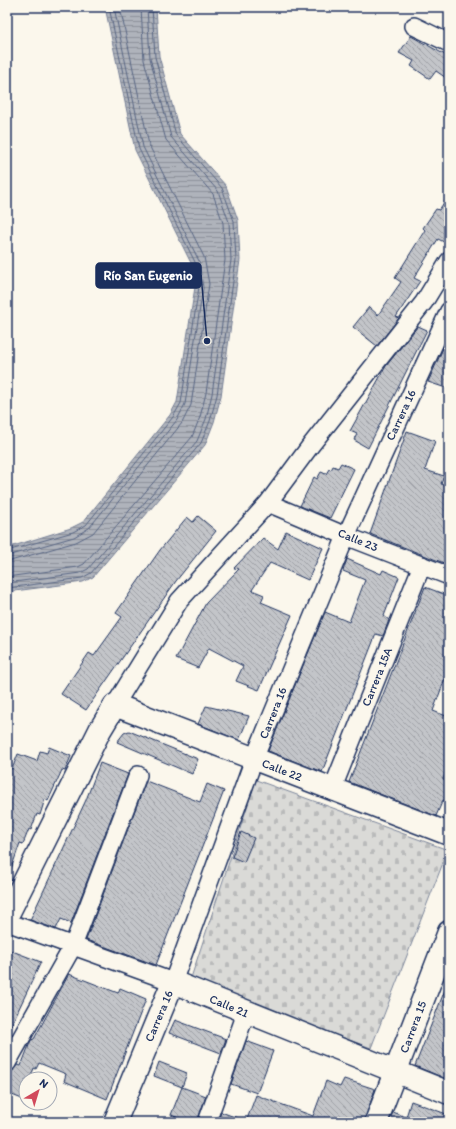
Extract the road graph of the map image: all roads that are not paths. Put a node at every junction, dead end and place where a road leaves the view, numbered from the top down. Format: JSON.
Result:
{"nodes":[{"id":1,"x":414,"y":26,"type":"dead end"},
{"id":2,"x":449,"y":43,"type":"edge"},
{"id":3,"x":449,"y":260,"type":"edge"},
{"id":4,"x":424,"y":302,"type":"junction"},
{"id":5,"x":449,"y":311,"type":"edge"},
{"id":6,"x":268,"y":503,"type":"junction"},
{"id":7,"x":346,"y":536,"type":"junction"},
{"id":8,"x":422,"y":565,"type":"junction"},
{"id":9,"x":449,"y":576,"type":"edge"},
{"id":10,"x":115,"y":705,"type":"junction"},
{"id":11,"x":254,"y":759,"type":"junction"},
{"id":12,"x":138,"y":775,"type":"dead end"},
{"id":13,"x":332,"y":790,"type":"junction"},
{"id":14,"x":449,"y":834,"type":"edge"},
{"id":15,"x":7,"y":916,"type":"edge"},
{"id":16,"x":7,"y":922,"type":"edge"},
{"id":17,"x":449,"y":932,"type":"edge"},
{"id":18,"x":73,"y":946,"type":"junction"},
{"id":19,"x":173,"y":982,"type":"junction"},
{"id":20,"x":246,"y":1013,"type":"junction"},
{"id":21,"x":7,"y":1063,"type":"edge"},
{"id":22,"x":395,"y":1072,"type":"junction"},
{"id":23,"x":449,"y":1093,"type":"edge"},
{"id":24,"x":115,"y":1122,"type":"edge"},
{"id":25,"x":207,"y":1122,"type":"edge"},
{"id":26,"x":376,"y":1122,"type":"edge"}],
"edges":[{"from":1,"to":2,"type":"street"},
{"from":3,"to":4,"type":"street"},
{"from":4,"to":5,"type":"street"},
{"from":4,"to":6,"type":"street"},
{"from":5,"to":7,"type":"street","name":"Carrera 16"},
{"from":6,"to":7,"type":"street","name":"Calle 23"},
{"from":6,"to":10,"type":"street"},
{"from":7,"to":8,"type":"street","name":"Calle 23"},
{"from":7,"to":11,"type":"street","name":"Carrera 16"},
{"from":8,"to":9,"type":"street","name":"Calle 23"},
{"from":8,"to":13,"type":"street","name":"Carrera 15A"},
{"from":10,"to":11,"type":"main road","name":"Calle 22"},
{"from":10,"to":15,"type":"main road"},
{"from":11,"to":13,"type":"main road","name":"Calle 22"},
{"from":11,"to":19,"type":"street","name":"Carrera 16"},
{"from":12,"to":18,"type":"street"},
{"from":13,"to":14,"type":"main road","name":"Calle 22"},
{"from":16,"to":18,"type":"street","name":"Calle 21"},
{"from":17,"to":22,"type":"main road","name":"Carrera 15"},
{"from":18,"to":19,"type":"street","name":"Calle 21"},
{"from":18,"to":21,"type":"street"},
{"from":19,"to":20,"type":"main road","name":"Calle 21"},
{"from":19,"to":24,"type":"main road","name":"Carrera 16"},
{"from":20,"to":22,"type":"main road","name":"Calle 21"},
{"from":20,"to":25,"type":"street"},
{"from":22,"to":23,"type":"main road","name":"Calle 21"},
{"from":22,"to":26,"type":"main road","name":"Carrera 15"}]}
